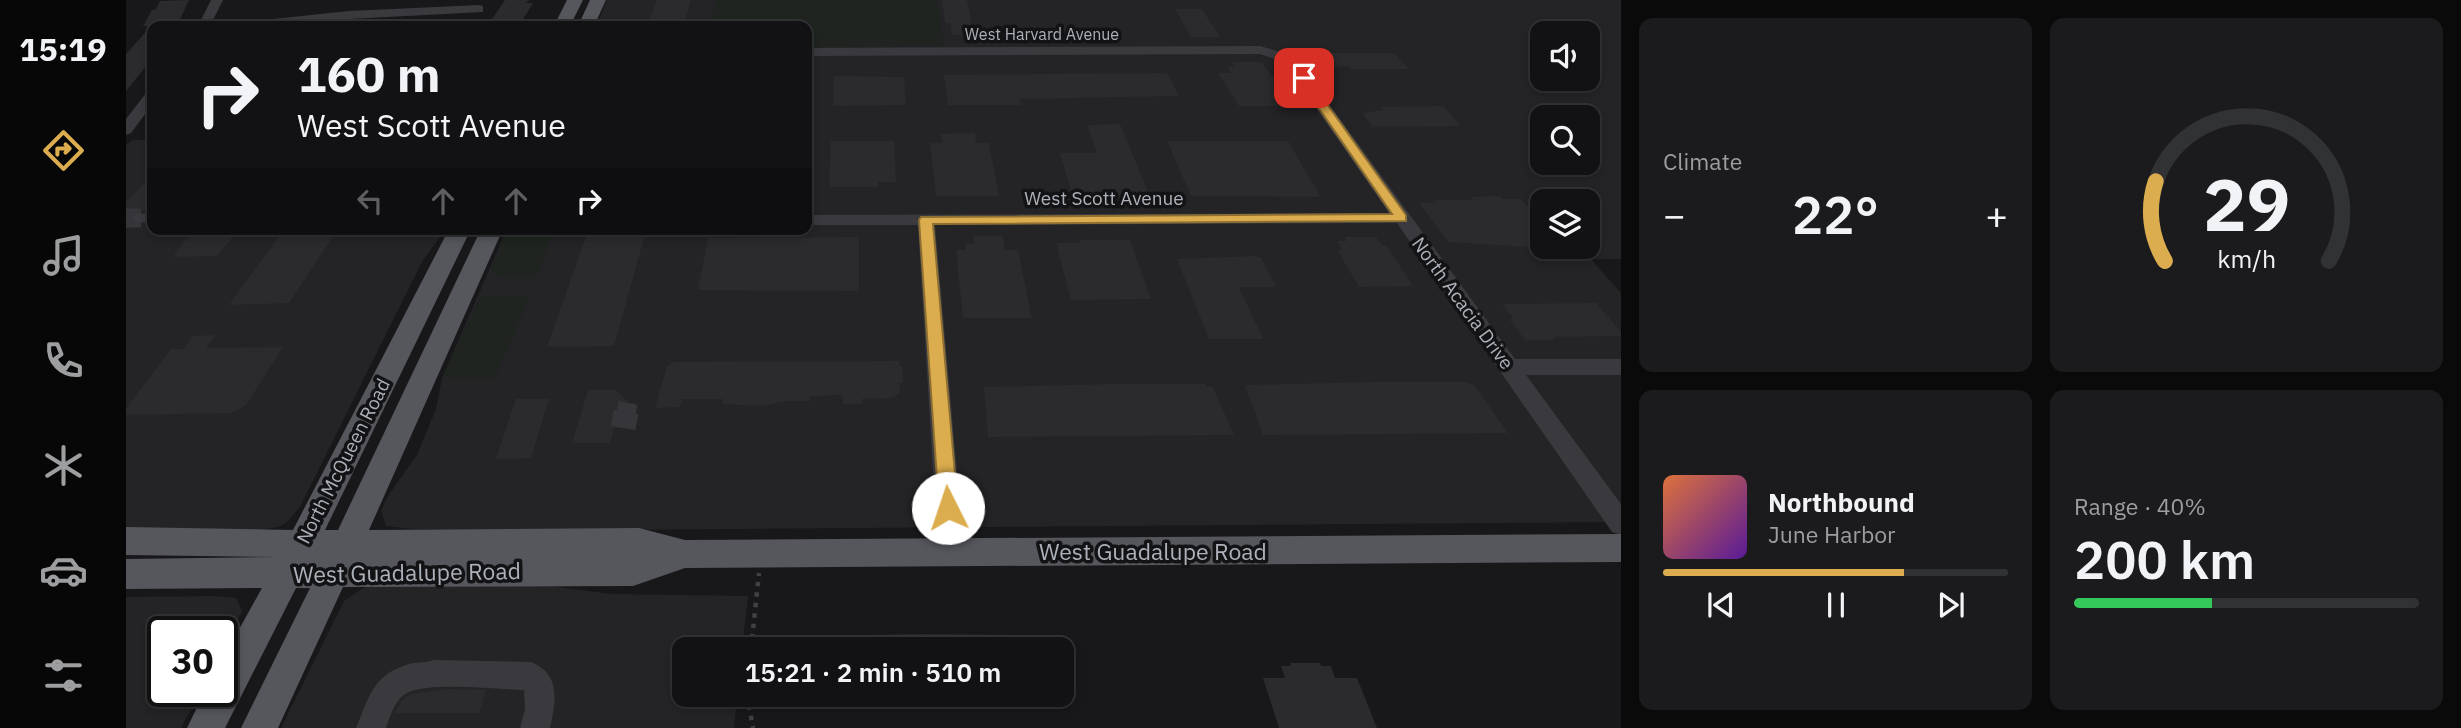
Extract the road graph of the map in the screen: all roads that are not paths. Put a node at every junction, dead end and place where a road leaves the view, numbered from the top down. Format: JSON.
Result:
{"nodes":[{"id":1,"x":217,"y":0,"type":"edge"},
{"id":2,"x":575,"y":0,"type":"edge"},
{"id":3,"x":598,"y":0,"type":"edge"},
{"id":4,"x":482,"y":4,"type":"edge"},
{"id":5,"x":349,"y":15,"type":"junction"},
{"id":6,"x":206,"y":21,"type":"edge"},
{"id":7,"x":292,"y":21,"type":"edge"},
{"id":8,"x":344,"y":21,"type":"edge"},
{"id":9,"x":470,"y":21,"type":"edge"},
{"id":10,"x":564,"y":21,"type":"edge"},
{"id":11,"x":588,"y":21,"type":"edge"},
{"id":12,"x":812,"y":52,"type":"edge"},
{"id":13,"x":1276,"y":53,"type":"joint"},
{"id":14,"x":147,"y":102,"type":"edge"},
{"id":15,"x":126,"y":130,"type":"edge"},
{"id":16,"x":1401,"y":218,"type":"junction"},
{"id":17,"x":812,"y":220,"type":"edge"},
{"id":18,"x":926,"y":220,"type":"junction"},
{"id":19,"x":457,"y":235,"type":"edge"},
{"id":20,"x":489,"y":235,"type":"edge"},
{"id":21,"x":1509,"y":367,"type":"junction"},
{"id":22,"x":1621,"y":367,"type":"edge"},
{"id":23,"x":1621,"y":524,"type":"edge"},
{"id":24,"x":126,"y":541,"type":"edge"},
{"id":25,"x":348,"y":542,"type":"junction"},
{"id":26,"x":302,"y":544,"type":"junction"},
{"id":27,"x":1621,"y":548,"type":"edge"},
{"id":28,"x":951,"y":552,"type":"junction"},
{"id":29,"x":685,"y":554,"type":"junction"},
{"id":30,"x":286,"y":573,"type":"junction"},
{"id":31,"x":126,"y":574,"type":"edge"},
{"id":32,"x":333,"y":574,"type":"junction"},
{"id":33,"x":205,"y":728,"type":"edge"},
{"id":34,"x":259,"y":728,"type":"edge"},
{"id":35,"x":371,"y":728,"type":"edge"},
{"id":36,"x":535,"y":728,"type":"edge"}],
"edges":[{"from":1,"to":6,"type":"street"},
{"from":2,"to":10,"type":"main road"},
{"from":3,"to":11,"type":"main road"},
{"from":4,"to":5,"type":"street"},
{"from":4,"to":9,"type":"street"},
{"from":5,"to":7,"type":"street"},
{"from":5,"to":8,"type":"street"},
{"from":12,"to":13,"type":"street","name":"West Harvard Avenue"},
{"from":13,"to":16,"type":"street","name":"North Acacia Drive"},
{"from":14,"to":15,"type":"street"},
{"from":16,"to":18,"type":"street","name":"West Scott Avenue"},
{"from":16,"to":21,"type":"street","name":"North Acacia Drive"},
{"from":17,"to":18,"type":"street","name":"West Scott Avenue"},
{"from":18,"to":28,"type":"street"},
{"from":19,"to":26,"type":"main road","name":"North McQueen Road"},
{"from":20,"to":25,"type":"main road","name":"North McQueen Road"},
{"from":21,"to":22,"type":"street"},
{"from":21,"to":23,"type":"street","name":"North Acacia Drive"},
{"from":24,"to":26,"type":"main road","name":"West Guadalupe Road"},
{"from":25,"to":26,"type":"main road","name":"West Guadalupe Road"},
{"from":25,"to":29,"type":"main road","name":"West Guadalupe Road"},
{"from":25,"to":32,"type":"main road","name":"North McQueen Road"},
{"from":26,"to":30,"type":"main road","name":"North McQueen Road"},
{"from":27,"to":28,"type":"main road","name":"West Guadalupe Road"},
{"from":28,"to":29,"type":"main road","name":"West Guadalupe Road"},
{"from":29,"to":32,"type":"main road","name":"West Guadalupe Road"},
{"from":30,"to":31,"type":"main road","name":"West Guadalupe Road"},
{"from":30,"to":32,"type":"main road","name":"West Guadalupe Road"},
{"from":30,"to":33,"type":"main road","name":"North McQueen Road"},
{"from":32,"to":34,"type":"main road","name":"North McQueen Road"},
{"from":35,"to":36,"type":"street"}]}
